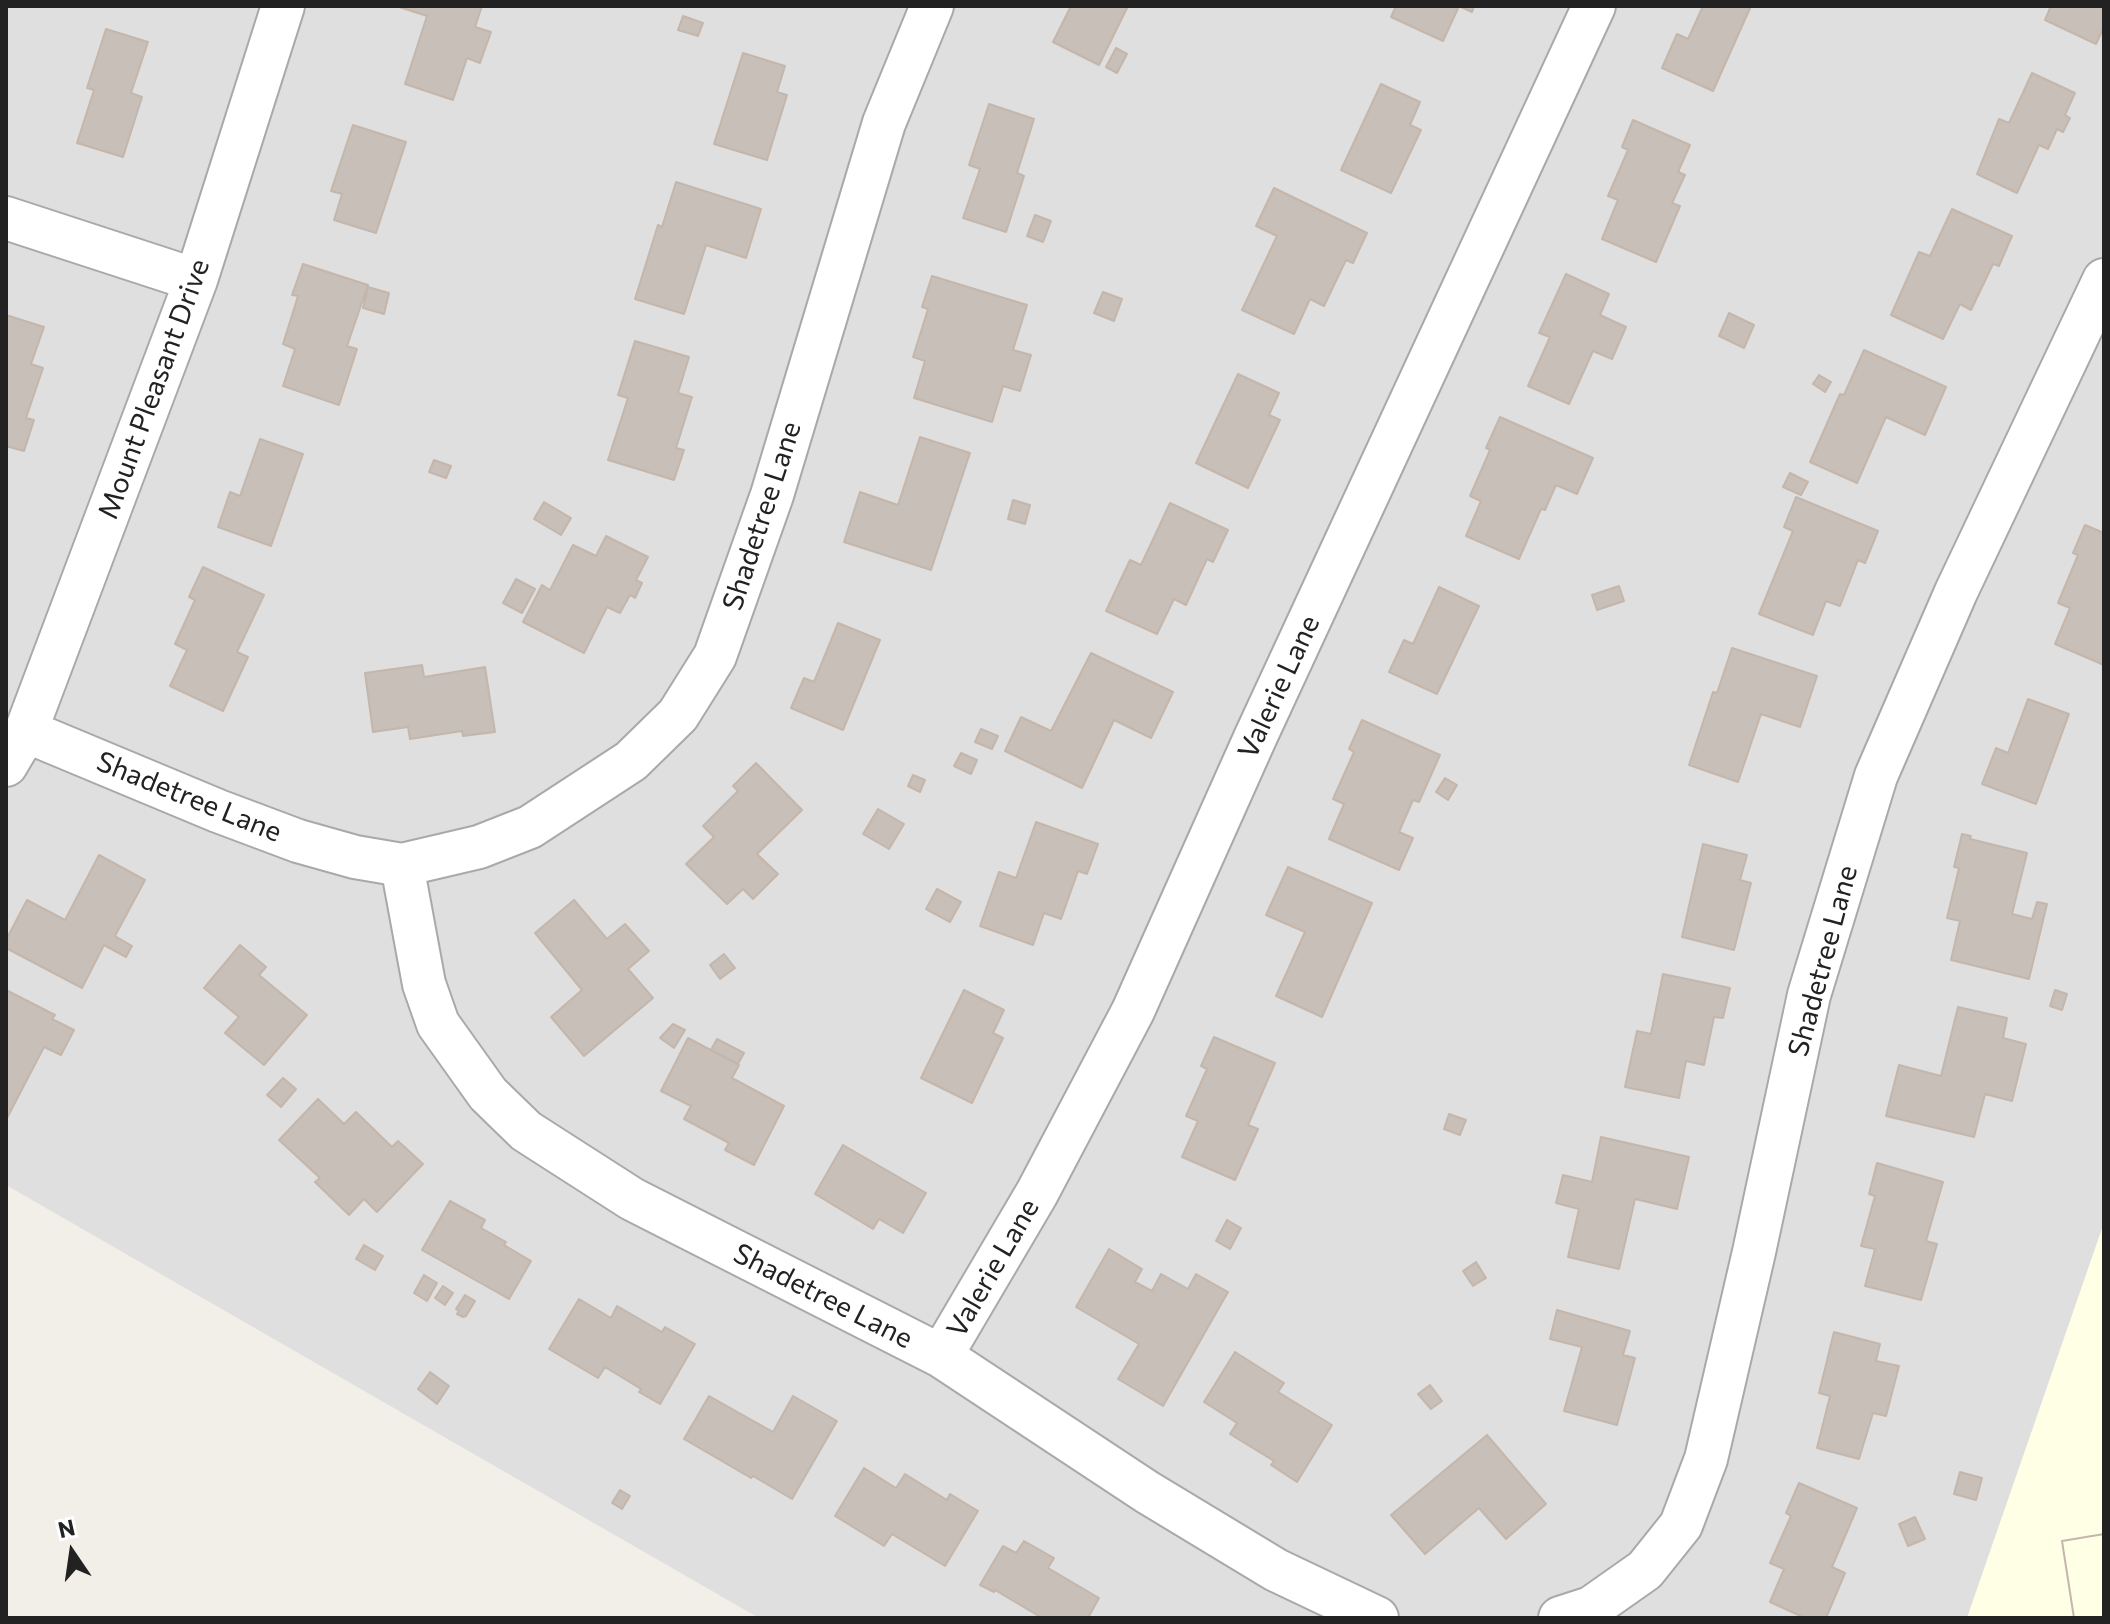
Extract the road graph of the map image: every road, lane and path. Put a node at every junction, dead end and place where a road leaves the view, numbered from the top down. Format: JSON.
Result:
{"nodes":[{"id":1,"x":283,"y":6,"type":"edge"},
{"id":2,"x":932,"y":6,"type":"edge"},
{"id":3,"x":1594,"y":6,"type":"edge"},
{"id":4,"x":6,"y":218,"type":"edge"},
{"id":5,"x":196,"y":280,"type":"junction"},
{"id":6,"x":2104,"y":280,"type":"edge"},
{"id":7,"x":16,"y":748,"type":"edge"},
{"id":8,"x":402,"y":865,"type":"junction"},
{"id":9,"x":941,"y":1356,"type":"junction"},
{"id":10,"x":1377,"y":1618,"type":"edge"},
{"id":11,"x":1560,"y":1618,"type":"edge"}],
"edges":[{"from":1,"to":5,"type":"street","name":"Mount Pleasant Drive"},
{"from":2,"to":8,"type":"street","name":"Shadetree Lane"},
{"from":3,"to":9,"type":"street","name":"Valerie Lane"},
{"from":4,"to":5,"type":"street"},
{"from":5,"to":7,"type":"street","name":"Mount Pleasant Drive"},
{"from":6,"to":11,"type":"street","name":"Shadetree Lane"},
{"from":7,"to":8,"type":"street","name":"Shadetree Lane"},
{"from":8,"to":9,"type":"street","name":"Shadetree Lane"},
{"from":9,"to":10,"type":"street","name":"Shadetree Lane"}]}
